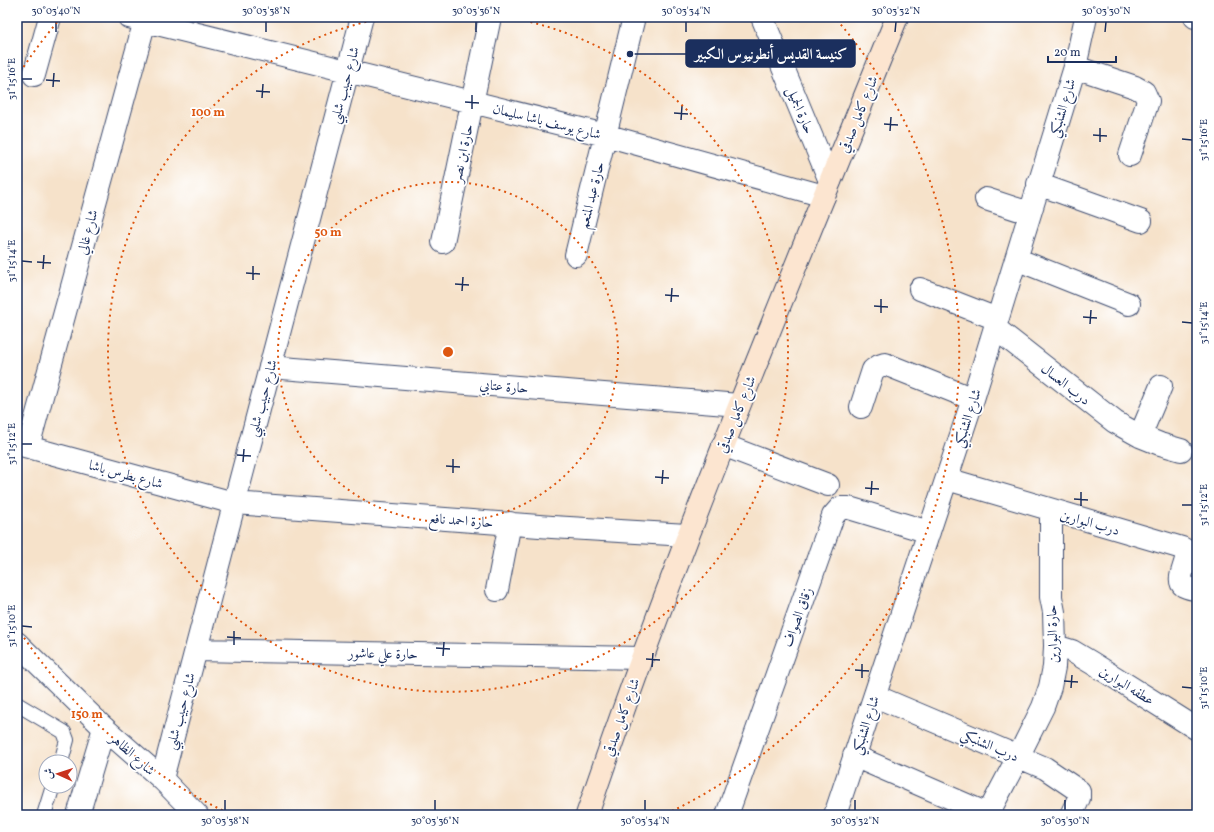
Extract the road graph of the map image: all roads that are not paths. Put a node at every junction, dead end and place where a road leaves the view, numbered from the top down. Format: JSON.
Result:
{"nodes":[{"id":1,"x":50,"y":17,"type":"edge"},
{"id":2,"x":362,"y":17,"type":"edge"},
{"id":3,"x":490,"y":17,"type":"edge"},
{"id":4,"x":634,"y":17,"type":"edge"},
{"id":5,"x":762,"y":17,"type":"edge"},
{"id":6,"x":896,"y":17,"type":"edge"},
{"id":7,"x":1086,"y":17,"type":"edge"},
{"id":8,"x":140,"y":18,"type":"edge"},
{"id":9,"x":1075,"y":67,"type":"junction"},
{"id":10,"x":347,"y":72,"type":"junction"},
{"id":11,"x":34,"y":75,"type":"dead end"},
{"id":12,"x":472,"y":102,"type":"junction"},
{"id":13,"x":605,"y":135,"type":"junction"},
{"id":14,"x":1130,"y":155,"type":"dead end"},
{"id":15,"x":1038,"y":184,"type":"junction"},
{"id":16,"x":827,"y":189,"type":"junction"},
{"id":17,"x":986,"y":199,"type":"dead end"},
{"id":18,"x":1030,"y":214,"type":"junction"},
{"id":19,"x":1141,"y":221,"type":"dead end"},
{"id":20,"x":444,"y":242,"type":"dead end"},
{"id":21,"x":576,"y":256,"type":"dead end"},
{"id":22,"x":1016,"y":259,"type":"junction"},
{"id":23,"x":920,"y":289,"type":"dead end"},
{"id":24,"x":1129,"y":304,"type":"dead end"},
{"id":25,"x":996,"y":324,"type":"junction"},
{"id":26,"x":270,"y":367,"type":"junction"},
{"id":27,"x":1161,"y":386,"type":"dead end"},
{"id":28,"x":973,"y":399,"type":"junction"},
{"id":29,"x":739,"y":405,"type":"junction"},
{"id":30,"x":861,"y":407,"type":"dead end"},
{"id":31,"x":1140,"y":436,"type":"junction"},
{"id":32,"x":723,"y":445,"type":"junction"},
{"id":33,"x":22,"y":446,"type":"edge"},
{"id":34,"x":1181,"y":450,"type":"dead end"},
{"id":35,"x":947,"y":479,"type":"junction"},
{"id":36,"x":828,"y":485,"type":"dead end"},
{"id":37,"x":234,"y":503,"type":"junction"},
{"id":38,"x":1051,"y":510,"type":"junction"},
{"id":39,"x":510,"y":524,"type":"junction"},
{"id":40,"x":929,"y":532,"type":"junction"},
{"id":41,"x":687,"y":535,"type":"junction"},
{"id":42,"x":1197,"y":589,"type":"edge"},
{"id":43,"x":497,"y":590,"type":"dead end"},
{"id":44,"x":17,"y":643,"type":"edge"},
{"id":45,"x":1055,"y":646,"type":"junction"},
{"id":46,"x":196,"y":650,"type":"junction"},
{"id":47,"x":642,"y":658,"type":"junction"},
{"id":48,"x":875,"y":696,"type":"junction"},
{"id":49,"x":17,"y":704,"type":"edge"},
{"id":50,"x":104,"y":728,"type":"junction"},
{"id":51,"x":1197,"y":729,"type":"edge"},
{"id":52,"x":64,"y":754,"type":"edge"},
{"id":53,"x":854,"y":756,"type":"junction"},
{"id":54,"x":1018,"y":757,"type":"junction"},
{"id":55,"x":162,"y":779,"type":"junction"},
{"id":56,"x":51,"y":794,"type":"edge"},
{"id":57,"x":956,"y":808,"type":"edge"},
{"id":58,"x":989,"y":814,"type":"edge"},
{"id":59,"x":44,"y":815,"type":"edge"},
{"id":60,"x":78,"y":815,"type":"edge"},
{"id":61,"x":197,"y":815,"type":"edge"},
{"id":62,"x":587,"y":815,"type":"edge"},
{"id":63,"x":727,"y":815,"type":"edge"},
{"id":64,"x":835,"y":815,"type":"edge"},
{"id":65,"x":1071,"y":815,"type":"edge"}],
"edges":[{"from":1,"to":11,"type":"street"},
{"from":2,"to":10,"type":"street","name":"شارع حبيب شلبي"},
{"from":3,"to":12,"type":"street","name":"حارة ابن نصر"},
{"from":4,"to":13,"type":"street","name":"حارة عبد المنعم"},
{"from":5,"to":16,"type":"street","name":"حارة الجميل"},
{"from":6,"to":16,"type":"main road","name":"شارع كامل صدقي"},
{"from":7,"to":9,"type":"street","name":"شارع الشنبكي"},
{"from":8,"to":10,"type":"street","name":"شارع يوسف باشا سليمان"},
{"from":8,"to":33,"type":"street","name":"شارع غالي"},
{"from":9,"to":14,"type":"street"},
{"from":9,"to":15,"type":"street","name":"شارع الشنبكي"},
{"from":10,"to":12,"type":"street","name":"شارع يوسف باشا سليمان"},
{"from":10,"to":26,"type":"street","name":"شارع حبيب شلبي"},
{"from":12,"to":13,"type":"street","name":"شارع يوسف باشا سليمان"},
{"from":12,"to":20,"type":"street","name":"حارة ابن نصر"},
{"from":13,"to":16,"type":"street","name":"شارع يوسف باشا سليمان"},
{"from":13,"to":21,"type":"street","name":"حارة عبد المنعم"},
{"from":15,"to":18,"type":"street","name":"شارع الشنبكي"},
{"from":15,"to":19,"type":"street"},
{"from":16,"to":29,"type":"main road","name":"شارع كامل صدقي"},
{"from":17,"to":18,"type":"street"},
{"from":18,"to":22,"type":"street","name":"شارع الشنبكي"},
{"from":22,"to":24,"type":"street"},
{"from":22,"to":25,"type":"street","name":"شارع الشنبكي"},
{"from":23,"to":25,"type":"street","name":"درب العسال"},
{"from":25,"to":28,"type":"street","name":"شارع الشنبكي"},
{"from":25,"to":31,"type":"street","name":"درب العسال"},
{"from":26,"to":29,"type":"street","name":"حارة عتابي"},
{"from":26,"to":37,"type":"street","name":"شارع حبيب شلبي"},
{"from":27,"to":31,"type":"street"},
{"from":28,"to":30,"type":"street"},
{"from":28,"to":35,"type":"street","name":"شارع الشنبكي"},
{"from":29,"to":32,"type":"main road","name":"شارع كامل صدقي"},
{"from":31,"to":34,"type":"street","name":"درب العسال"},
{"from":32,"to":36,"type":"street"},
{"from":32,"to":41,"type":"main road","name":"شارع كامل صدقي"},
{"from":33,"to":37,"type":"street","name":"شارع بطرس باشا"},
{"from":35,"to":38,"type":"street","name":"درب البوارين"},
{"from":35,"to":40,"type":"street","name":"شارع الشنبكي"},
{"from":37,"to":39,"type":"street","name":"حارة احمد نافع"},
{"from":37,"to":46,"type":"street","name":"شارع حبيب شلبي"},
{"from":38,"to":42,"type":"street","name":"درب البوارين"},
{"from":38,"to":45,"type":"street","name":"حارة البوارين"},
{"from":39,"to":41,"type":"street","name":"حارة احمد نافع"},
{"from":39,"to":43,"type":"street"},
{"from":40,"to":48,"type":"street","name":"شارع الشنبكي"},
{"from":40,"to":63,"type":"street","name":"زقاق الصواف"},
{"from":41,"to":47,"type":"main road","name":"شارع كامل صدقي"},
{"from":44,"to":50,"type":"street","name":"شارع الظاهر"},
{"from":45,"to":51,"type":"street","name":"عطفه البوارين"},
{"from":45,"to":54,"type":"street","name":"حارة البوارين"},
{"from":46,"to":47,"type":"street","name":"حارة علي عاشور"},
{"from":46,"to":55,"type":"street","name":"شارع حبيب شلبي"},
{"from":47,"to":62,"type":"main road","name":"شارع كامل صدقي"},
{"from":48,"to":53,"type":"street","name":"شارع الشنبكي"},
{"from":48,"to":54,"type":"street","name":"درب الشنبكي"},
{"from":49,"to":52,"type":"lane"},
{"from":50,"to":55,"type":"street","name":"شارع الظاهر"},
{"from":50,"to":60,"type":"street"},
{"from":53,"to":57,"type":"street"},
{"from":53,"to":64,"type":"street","name":"شارع الشنبكي"},
{"from":54,"to":58,"type":"street","name":"حارة البوارين"},
{"from":54,"to":65,"type":"street","name":"درب الشنبكي"},
{"from":55,"to":61,"type":"street","name":"شارع الظاهر"},
{"from":56,"to":59,"type":"lane"},
{"from":57,"to":58,"type":"street"}]}
